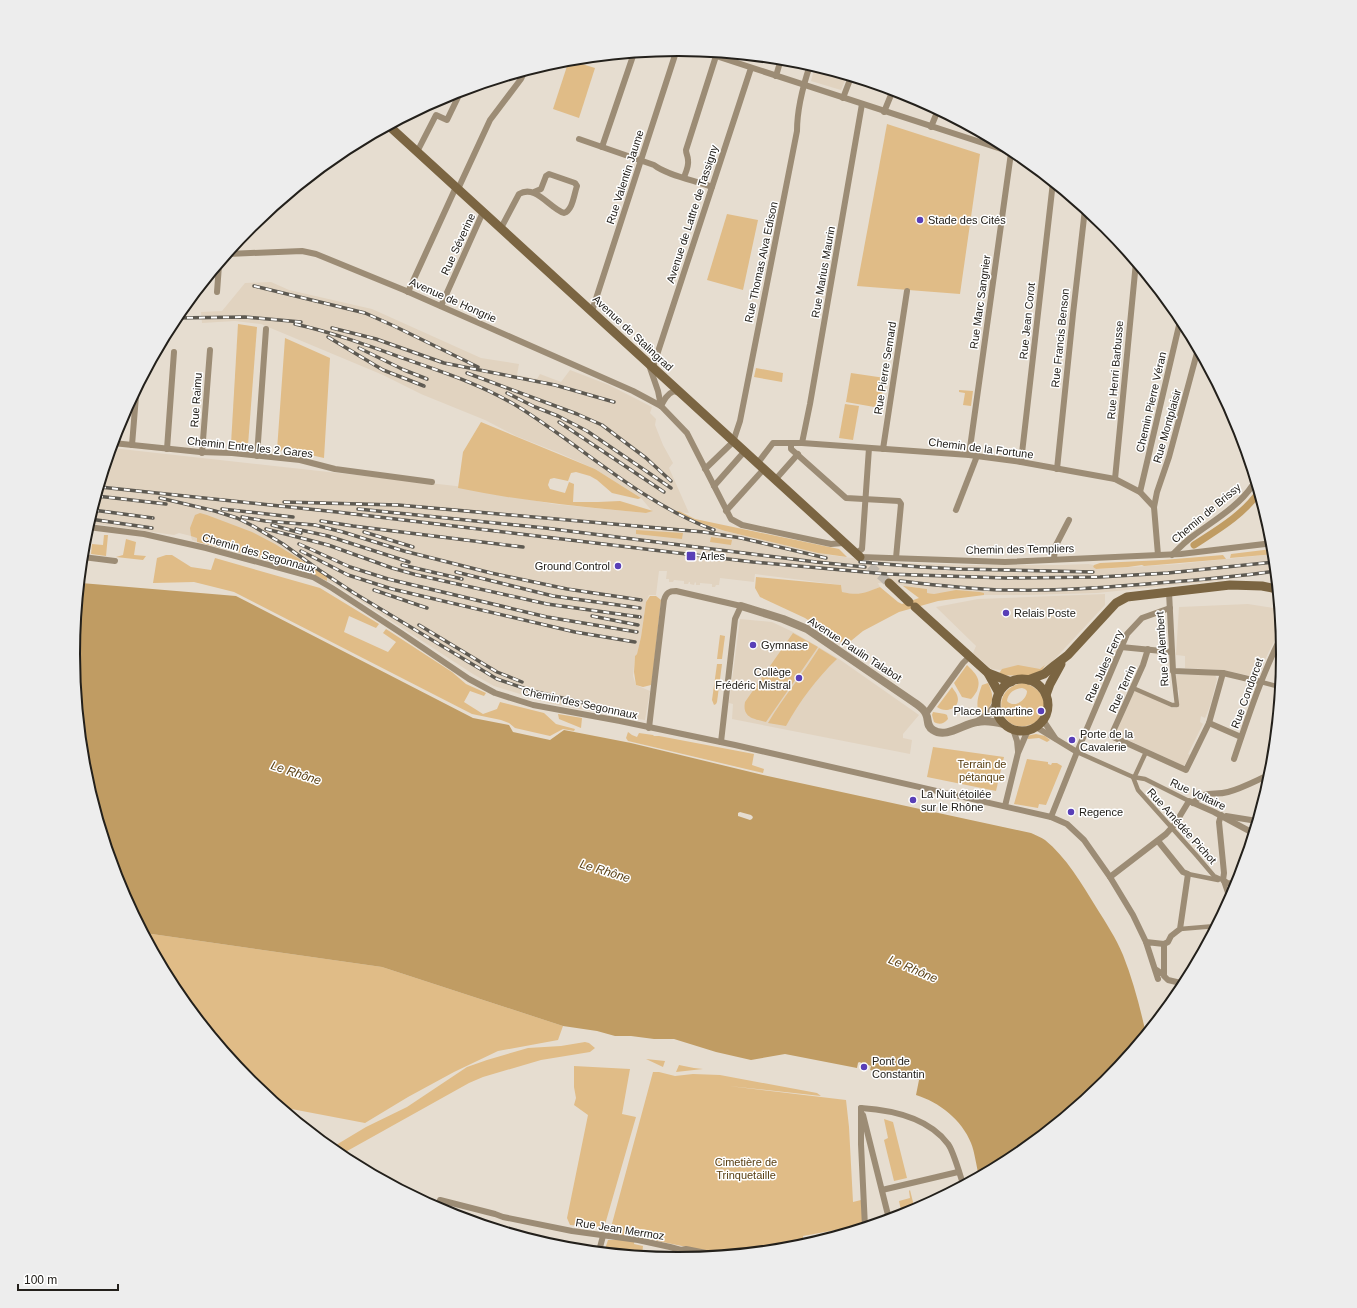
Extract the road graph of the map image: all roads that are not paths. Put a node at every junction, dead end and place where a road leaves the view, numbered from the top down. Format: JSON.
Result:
{"nodes":[{"id":1,"x":675,"y":56,"type":"edge"},
{"id":2,"x":716,"y":56,"type":"edge"},
{"id":3,"x":632,"y":58,"type":"edge"},
{"id":4,"x":733,"y":59,"type":"edge"},
{"id":5,"x":779,"y":65,"type":"edge"},
{"id":6,"x":751,"y":68,"type":"junction"},
{"id":7,"x":808,"y":70,"type":"edge"},
{"id":8,"x":522,"y":76,"type":"edge"},
{"id":9,"x":776,"y":76,"type":"junction"},
{"id":10,"x":849,"y":81,"type":"edge"},
{"id":11,"x":803,"y":85,"type":"junction"},
{"id":12,"x":891,"y":96,"type":"edge"},
{"id":13,"x":843,"y":98,"type":"junction"},
{"id":14,"x":457,"y":99,"type":"edge"},
{"id":15,"x":862,"y":104,"type":"junction"},
{"id":16,"x":884,"y":112,"type":"junction"},
{"id":17,"x":936,"y":115,"type":"edge"},
{"id":18,"x":931,"y":127,"type":"junction"},
{"id":19,"x":393,"y":129,"type":"edge"},
{"id":20,"x":579,"y":140,"type":"dead end"},
{"id":21,"x":988,"y":143,"type":"edge"},
{"id":22,"x":602,"y":147,"type":"junction"},
{"id":23,"x":417,"y":152,"type":"junction"},
{"id":24,"x":1010,"y":157,"type":"edge"},
{"id":25,"x":641,"y":161,"type":"junction"},
{"id":26,"x":684,"y":178,"type":"junction"},
{"id":27,"x":712,"y":187,"type":"junction"},
{"id":28,"x":1052,"y":187,"type":"edge"},
{"id":29,"x":457,"y":188,"type":"junction"},
{"id":30,"x":534,"y":192,"type":"junction"},
{"id":31,"x":483,"y":212,"type":"junction"},
{"id":32,"x":1084,"y":215,"type":"edge"},
{"id":33,"x":501,"y":228,"type":"junction"},
{"id":34,"x":235,"y":254,"type":"edge"},
{"id":35,"x":1135,"y":269,"type":"edge"},
{"id":36,"x":218,"y":273,"type":"edge"},
{"id":37,"x":907,"y":291,"type":"dead end"},
{"id":38,"x":217,"y":292,"type":"dead end"},
{"id":39,"x":408,"y":292,"type":"junction"},
{"id":40,"x":441,"y":306,"type":"junction"},
{"id":41,"x":592,"y":311,"type":"junction"},
{"id":42,"x":1179,"y":327,"type":"edge"},
{"id":43,"x":266,"y":329,"type":"dead end"},
{"id":44,"x":210,"y":350,"type":"dead end"},
{"id":45,"x":174,"y":352,"type":"dead end"},
{"id":46,"x":1196,"y":355,"type":"edge"},
{"id":47,"x":650,"y":365,"type":"junction"},
{"id":48,"x":682,"y":395,"type":"junction"},
{"id":49,"x":135,"y":405,"type":"edge"},
{"id":50,"x":661,"y":406,"type":"junction"},
{"id":51,"x":733,"y":442,"type":"junction"},
{"id":52,"x":791,"y":443,"type":"junction"},
{"id":53,"x":802,"y":443,"type":"junction"},
{"id":54,"x":119,"y":444,"type":"edge"},
{"id":55,"x":132,"y":445,"type":"junction"},
{"id":56,"x":869,"y":448,"type":"junction"},
{"id":57,"x":167,"y":449,"type":"junction"},
{"id":58,"x":883,"y":449,"type":"junction"},
{"id":59,"x":202,"y":452,"type":"junction"},
{"id":60,"x":744,"y":452,"type":"junction"},
{"id":61,"x":798,"y":454,"type":"junction"},
{"id":62,"x":969,"y":455,"type":"junction"},
{"id":63,"x":257,"y":456,"type":"junction"},
{"id":64,"x":977,"y":456,"type":"junction"},
{"id":65,"x":1021,"y":462,"type":"junction"},
{"id":66,"x":760,"y":467,"type":"junction"},
{"id":67,"x":705,"y":469,"type":"junction"},
{"id":68,"x":1057,"y":469,"type":"junction"},
{"id":69,"x":775,"y":480,"type":"junction"},
{"id":70,"x":1115,"y":480,"type":"junction"},
{"id":71,"x":432,"y":482,"type":"dead end"},
{"id":72,"x":714,"y":486,"type":"junction"},
{"id":73,"x":1252,"y":486,"type":"dead end"},
{"id":74,"x":1140,"y":492,"type":"junction"},
{"id":75,"x":865,"y":499,"type":"junction"},
{"id":76,"x":1154,"y":507,"type":"junction"},
{"id":77,"x":956,"y":510,"type":"dead end"},
{"id":78,"x":726,"y":511,"type":"junction"},
{"id":79,"x":1069,"y":520,"type":"dead end"},
{"id":80,"x":94,"y":528,"type":"edge"},
{"id":81,"x":843,"y":543,"type":"junction"},
{"id":82,"x":1266,"y":544,"type":"edge"},
{"id":83,"x":1158,"y":555,"type":"junction"},
{"id":84,"x":1172,"y":555,"type":"junction"},
{"id":85,"x":858,"y":556,"type":"junction"},
{"id":86,"x":89,"y":558,"type":"edge"},
{"id":87,"x":896,"y":558,"type":"junction"},
{"id":88,"x":1054,"y":559,"type":"junction"},
{"id":89,"x":115,"y":561,"type":"dead end"},
{"id":90,"x":889,"y":583,"type":"tunnel mouth"},
{"id":91,"x":1272,"y":588,"type":"edge"},
{"id":92,"x":1169,"y":592,"type":"junction"},
{"id":93,"x":741,"y":606,"type":"junction"},
{"id":94,"x":1170,"y":608,"type":"junction"},
{"id":95,"x":1122,"y":648,"type":"junction"},
{"id":96,"x":1148,"y":649,"type":"junction"},
{"id":97,"x":1172,"y":652,"type":"junction"},
{"id":98,"x":1276,"y":652,"type":"edge"},
{"id":99,"x":1068,"y":655,"type":"junction"},
{"id":100,"x":970,"y":656,"type":"junction"},
{"id":101,"x":1173,"y":671,"type":"junction"},
{"id":102,"x":1223,"y":673,"type":"junction"},
{"id":103,"x":988,"y":674,"type":"junction"},
{"id":104,"x":1028,"y":680,"type":"junction"},
{"id":105,"x":1010,"y":682,"type":"junction"},
{"id":106,"x":1261,"y":682,"type":"junction"},
{"id":107,"x":1275,"y":686,"type":"edge"},
{"id":108,"x":1133,"y":688,"type":"junction"},
{"id":109,"x":999,"y":693,"type":"junction"},
{"id":110,"x":1046,"y":695,"type":"junction"},
{"id":111,"x":996,"y":705,"type":"junction"},
{"id":112,"x":926,"y":714,"type":"junction"},
{"id":113,"x":1044,"y":720,"type":"junction"},
{"id":114,"x":978,"y":721,"type":"junction"},
{"id":115,"x":1209,"y":723,"type":"junction"},
{"id":116,"x":1004,"y":724,"type":"junction"},
{"id":117,"x":650,"y":728,"type":"junction"},
{"id":118,"x":1013,"y":729,"type":"junction"},
{"id":119,"x":1032,"y":729,"type":"junction"},
{"id":120,"x":1241,"y":737,"type":"junction"},
{"id":121,"x":1056,"y":739,"type":"junction"},
{"id":122,"x":720,"y":742,"type":"junction"},
{"id":123,"x":1077,"y":752,"type":"junction"},
{"id":124,"x":1146,"y":752,"type":"junction"},
{"id":125,"x":1018,"y":753,"type":"junction"},
{"id":126,"x":1234,"y":759,"type":"dead end"},
{"id":127,"x":1264,"y":777,"type":"edge"},
{"id":128,"x":1134,"y":778,"type":"junction"},
{"id":129,"x":1191,"y":802,"type":"junction"},
{"id":130,"x":1005,"y":806,"type":"junction"},
{"id":131,"x":1221,"y":815,"type":"junction"},
{"id":132,"x":1051,"y":817,"type":"junction"},
{"id":133,"x":1253,"y":820,"type":"edge"},
{"id":134,"x":1172,"y":828,"type":"junction"},
{"id":135,"x":1249,"y":831,"type":"edge"},
{"id":136,"x":1158,"y":841,"type":"junction"},
{"id":137,"x":1188,"y":874,"type":"junction"},
{"id":138,"x":1110,"y":878,"type":"junction"},
{"id":139,"x":1223,"y":880,"type":"junction"},
{"id":140,"x":1231,"y":883,"type":"edge"},
{"id":141,"x":1227,"y":892,"type":"edge"},
{"id":142,"x":1210,"y":926,"type":"edge"},
{"id":143,"x":1180,"y":929,"type":"junction"},
{"id":144,"x":1146,"y":942,"type":"junction"},
{"id":145,"x":1164,"y":944,"type":"junction"},
{"id":146,"x":1155,"y":969,"type":"junction"},
{"id":147,"x":1164,"y":972,"type":"junction"},
{"id":148,"x":1158,"y":979,"type":"dead end"},
{"id":149,"x":1178,"y":982,"type":"edge"},
{"id":150,"x":861,"y":1108,"type":"junction"},
{"id":151,"x":958,"y":1172,"type":"junction"},
{"id":152,"x":961,"y":1180,"type":"edge"},
{"id":153,"x":882,"y":1190,"type":"junction"},
{"id":154,"x":440,"y":1200,"type":"dead end"},
{"id":155,"x":888,"y":1214,"type":"edge"},
{"id":156,"x":865,"y":1222,"type":"edge"},
{"id":157,"x":603,"y":1236,"type":"junction"},
{"id":158,"x":600,"y":1247,"type":"edge"},
{"id":159,"x":680,"y":1250,"type":"joint"},
{"id":160,"x":698,"y":1251,"type":"edge"}],
"edges":[{"from":1,"to":25,"type":"street","name":"Rue Valentin Jaume"},
{"from":2,"to":26,"type":"street"},
{"from":3,"to":22,"type":"street"},
{"from":4,"to":6,"type":"street"},
{"from":5,"to":9,"type":"street"},
{"from":6,"to":9,"type":"street"},
{"from":6,"to":27,"type":"street","name":"Avenue de Lattre de Tassigny"},
{"from":7,"to":11,"type":"street","name":"Rue Thomas Alva Edison"},
{"from":8,"to":29,"type":"street"},
{"from":9,"to":11,"type":"street"},
{"from":10,"to":13,"type":"street"},
{"from":11,"to":13,"type":"street"},
{"from":11,"to":51,"type":"street","name":"Rue Thomas Alva Edison"},
{"from":12,"to":16,"type":"street"},
{"from":13,"to":15,"type":"street"},
{"from":14,"to":23,"type":"street"},
{"from":15,"to":16,"type":"street"},
{"from":15,"to":53,"type":"street","name":"Rue Marius Maurin"},
{"from":16,"to":18,"type":"street"},
{"from":17,"to":18,"type":"street"},
{"from":18,"to":21,"type":"street"},
{"from":19,"to":23,"type":"main road","name":"Avenue de Stalingrad"},
{"from":20,"to":22,"type":"street"},
{"from":22,"to":25,"type":"street"},
{"from":23,"to":29,"type":"main road","name":"Avenue de Stalingrad"},
{"from":24,"to":62,"type":"street","name":"Rue Marc Sangnier"},
{"from":25,"to":26,"type":"street"},
{"from":25,"to":41,"type":"street","name":"Rue Valentin Jaume"},
{"from":26,"to":27,"type":"street"},
{"from":27,"to":47,"type":"street","name":"Avenue de Lattre de Tassigny"},
{"from":28,"to":65,"type":"street","name":"Rue Jean Corot"},
{"from":29,"to":31,"type":"main road","name":"Avenue de Stalingrad"},
{"from":29,"to":39,"type":"street"},
{"from":30,"to":30,"type":"street"},
{"from":30,"to":33,"type":"street"},
{"from":31,"to":33,"type":"main road","name":"Avenue de Stalingrad"},
{"from":31,"to":40,"type":"street","name":"Rue Séverine"},
{"from":32,"to":68,"type":"street","name":"Rue Francis Benson"},
{"from":33,"to":41,"type":"main road","name":"Avenue de Stalingrad"},
{"from":34,"to":39,"type":"street","name":"Avenue de Hongrie"},
{"from":35,"to":70,"type":"street","name":"Rue Henri Barbusse"},
{"from":36,"to":38,"type":"street"},
{"from":37,"to":58,"type":"street","name":"Rue Pierre Semard"},
{"from":39,"to":40,"type":"street","name":"Avenue de Hongrie"},
{"from":40,"to":50,"type":"street","name":"Avenue de Hongrie"},
{"from":41,"to":47,"type":"main road","name":"Avenue de Stalingrad"},
{"from":42,"to":74,"type":"street","name":"Chemin Pierre Véran"},
{"from":43,"to":63,"type":"street"},
{"from":44,"to":59,"type":"street","name":"Rue Raimu"},
{"from":45,"to":57,"type":"street"},
{"from":46,"to":76,"type":"street","name":"Rue Montplaisir"},
{"from":47,"to":48,"type":"main road","name":"Avenue de Stalingrad"},
{"from":47,"to":50,"type":"street"},
{"from":48,"to":50,"type":"street"},
{"from":48,"to":51,"type":"main road","name":"Avenue de Stalingrad"},
{"from":49,"to":55,"type":"street"},
{"from":50,"to":67,"type":"street","name":"Avenue de Hongrie"},
{"from":51,"to":60,"type":"main road","name":"Avenue de Stalingrad"},
{"from":51,"to":67,"type":"street"},
{"from":52,"to":53,"type":"street","name":"Chemin de la Fortune"},
{"from":52,"to":61,"type":"street"},
{"from":52,"to":66,"type":"street","name":"Chemin de la Fortune"},
{"from":53,"to":56,"type":"street","name":"Chemin de la Fortune"},
{"from":54,"to":55,"type":"street","name":"Chemin Entre les 2 Gares"},
{"from":55,"to":57,"type":"street","name":"Chemin Entre les 2 Gares"},
{"from":56,"to":58,"type":"street","name":"Chemin de la Fortune"},
{"from":56,"to":75,"type":"street"},
{"from":57,"to":59,"type":"street","name":"Chemin Entre les 2 Gares"},
{"from":58,"to":62,"type":"street","name":"Chemin de la Fortune"},
{"from":59,"to":63,"type":"street","name":"Chemin Entre les 2 Gares"},
{"from":60,"to":66,"type":"main road","name":"Avenue de Stalingrad"},
{"from":60,"to":72,"type":"street"},
{"from":61,"to":69,"type":"street"},
{"from":61,"to":75,"type":"street"},
{"from":62,"to":64,"type":"street","name":"Chemin de la Fortune"},
{"from":63,"to":71,"type":"street","name":"Chemin Entre les 2 Gares"},
{"from":64,"to":65,"type":"street","name":"Chemin de la Fortune"},
{"from":64,"to":77,"type":"street"},
{"from":65,"to":68,"type":"street","name":"Chemin de la Fortune"},
{"from":66,"to":69,"type":"main road","name":"Avenue de Stalingrad"},
{"from":66,"to":78,"type":"street"},
{"from":67,"to":72,"type":"street","name":"Avenue de Hongrie"},
{"from":68,"to":70,"type":"street","name":"Chemin de la Fortune"},
{"from":69,"to":81,"type":"main road","name":"Avenue de Stalingrad"},
{"from":70,"to":74,"type":"street","name":"Chemin de la Fortune"},
{"from":72,"to":78,"type":"street","name":"Avenue de Hongrie"},
{"from":73,"to":84,"type":"street","name":"Chemin de Brissy"},
{"from":74,"to":76,"type":"street","name":"Chemin de la Fortune"},
{"from":75,"to":85,"type":"street"},
{"from":75,"to":87,"type":"street"},
{"from":76,"to":83,"type":"street"},
{"from":78,"to":81,"type":"street","name":"Avenue de Hongrie"},
{"from":79,"to":88,"type":"street"},
{"from":80,"to":117,"type":"street","name":"Chemin des Segonnaux"},
{"from":81,"to":85,"type":"main road","name":"Avenue de Stalingrad"},
{"from":82,"to":84,"type":"street","name":"Chemin des Templiers"},
{"from":83,"to":84,"type":"street","name":"Chemin des Templiers"},
{"from":83,"to":88,"type":"street","name":"Chemin des Templiers"},
{"from":85,"to":87,"type":"street","name":"Chemin des Templiers"},
{"from":86,"to":89,"type":"street"},
{"from":87,"to":88,"type":"street","name":"Chemin des Templiers"},
{"from":90,"to":100,"type":"main road"},
{"from":91,"to":92,"type":"main road"},
{"from":92,"to":94,"type":"street","name":"Rue d'Alembert"},
{"from":92,"to":99,"type":"main road"},
{"from":93,"to":112,"type":"street","name":"Avenue Paulin Talabot"},
{"from":93,"to":117,"type":"street","name":"Avenue Paulin Talabot"},
{"from":93,"to":122,"type":"street"},
{"from":94,"to":95,"type":"street","name":"Rue Jules Ferry"},
{"from":94,"to":97,"type":"street","name":"Rue d'Alembert"},
{"from":95,"to":96,"type":"street"},
{"from":95,"to":123,"type":"street","name":"Rue Jules Ferry"},
{"from":96,"to":97,"type":"street"},
{"from":96,"to":108,"type":"street","name":"Rue Terrin"},
{"from":97,"to":101,"type":"street","name":"Rue d'Alembert"},
{"from":98,"to":106,"type":"street","name":"Rue Condorcet"},
{"from":99,"to":104,"type":"main road"},
{"from":99,"to":110,"type":"main road"},
{"from":100,"to":103,"type":"main road"},
{"from":100,"to":112,"type":"street"},
{"from":101,"to":102,"type":"street"},
{"from":101,"to":108,"type":"street","name":"Rue d'Alembert"},
{"from":102,"to":106,"type":"street"},
{"from":102,"to":115,"type":"street"},
{"from":103,"to":105,"type":"main road"},
{"from":103,"to":109,"type":"main road"},
{"from":104,"to":105,"type":"main road"},
{"from":104,"to":110,"type":"main road"},
{"from":105,"to":109,"type":"main road"},
{"from":106,"to":107,"type":"street"},
{"from":106,"to":120,"type":"street","name":"Rue Condorcet"},
{"from":108,"to":124,"type":"street","name":"Rue Terrin"},
{"from":109,"to":111,"type":"main road"},
{"from":110,"to":113,"type":"main road"},
{"from":111,"to":114,"type":"street"},
{"from":111,"to":116,"type":"main road"},
{"from":112,"to":114,"type":"street","name":"Avenue Paulin Talabot"},
{"from":113,"to":119,"type":"main road"},
{"from":113,"to":121,"type":"street"},
{"from":114,"to":116,"type":"street","name":"Avenue Paulin Talabot"},
{"from":115,"to":120,"type":"street"},
{"from":115,"to":124,"type":"street"},
{"from":116,"to":118,"type":"main road"},
{"from":117,"to":122,"type":"street","name":"Chemin des Segonnaux"},
{"from":118,"to":119,"type":"main road"},
{"from":118,"to":125,"type":"street"},
{"from":119,"to":121,"type":"street"},
{"from":119,"to":125,"type":"street"},
{"from":120,"to":126,"type":"street","name":"Rue Condorcet"},
{"from":121,"to":123,"type":"street"},
{"from":122,"to":130,"type":"street","name":"Chemin des Segonnaux"},
{"from":123,"to":128,"type":"street","name":"Rue Voltaire"},
{"from":123,"to":132,"type":"street","name":"Rue Jules Ferry"},
{"from":124,"to":128,"type":"street"},
{"from":125,"to":130,"type":"street"},
{"from":127,"to":129,"type":"street"},
{"from":128,"to":129,"type":"street","name":"Rue Voltaire"},
{"from":128,"to":134,"type":"street","name":"Rue Amédée Pichot"},
{"from":129,"to":131,"type":"street","name":"Rue Voltaire"},
{"from":129,"to":134,"type":"street"},
{"from":130,"to":132,"type":"street","name":"Chemin des Segonnaux"},
{"from":131,"to":133,"type":"street"},
{"from":131,"to":135,"type":"street","name":"Rue Voltaire"},
{"from":131,"to":139,"type":"street"},
{"from":132,"to":138,"type":"street","name":"Chemin des Segonnaux"},
{"from":134,"to":136,"type":"street"},
{"from":134,"to":139,"type":"street","name":"Rue Amédée Pichot"},
{"from":136,"to":137,"type":"street"},
{"from":136,"to":138,"type":"street"},
{"from":137,"to":139,"type":"street"},
{"from":137,"to":143,"type":"street"},
{"from":138,"to":144,"type":"street","name":"Chemin des Segonnaux"},
{"from":139,"to":140,"type":"street"},
{"from":139,"to":141,"type":"street"},
{"from":142,"to":143,"type":"street"},
{"from":143,"to":145,"type":"street"},
{"from":144,"to":145,"type":"street"},
{"from":144,"to":146,"type":"street","name":"Chemin des Segonnaux"},
{"from":145,"to":147,"type":"street"},
{"from":146,"to":147,"type":"street"},
{"from":146,"to":148,"type":"street","name":"Chemin des Segonnaux"},
{"from":147,"to":149,"type":"street"},
{"from":150,"to":151,"type":"street"},
{"from":150,"to":153,"type":"street"},
{"from":150,"to":156,"type":"street"},
{"from":151,"to":152,"type":"street"},
{"from":151,"to":153,"type":"street"},
{"from":153,"to":155,"type":"street"},
{"from":154,"to":157,"type":"street","name":"Rue Jean Mermoz"},
{"from":157,"to":158,"type":"street"},
{"from":157,"to":159,"type":"street","name":"Rue Jean Mermoz"},
{"from":159,"to":160,"type":"street","name":"Rue Jean Mermoz"}]}
